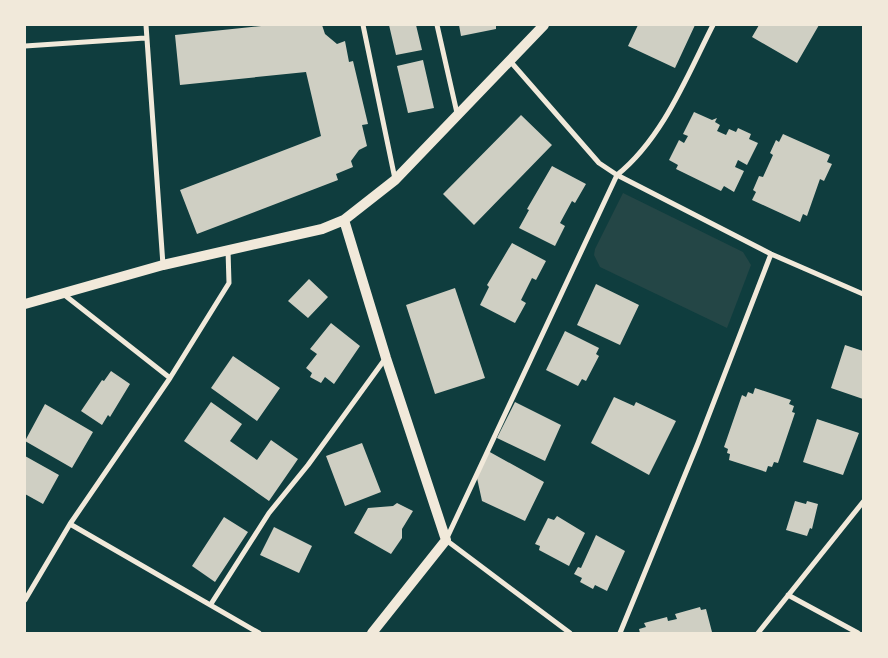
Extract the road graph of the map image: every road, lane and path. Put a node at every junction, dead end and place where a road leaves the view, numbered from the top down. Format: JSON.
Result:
{"nodes":[{"id":1,"x":146,"y":25,"type":"edge"},
{"id":2,"x":362,"y":25,"type":"edge"},
{"id":3,"x":436,"y":25,"type":"edge"},
{"id":4,"x":713,"y":25,"type":"edge"},
{"id":5,"x":539,"y":28,"type":"edge"},
{"id":6,"x":145,"y":38,"type":"junction"},
{"id":7,"x":25,"y":46,"type":"edge"},
{"id":8,"x":509,"y":60,"type":"junction"},
{"id":9,"x":458,"y":113,"type":"junction"},
{"id":10,"x":617,"y":175,"type":"junction"},
{"id":11,"x":396,"y":180,"type":"junction"},
{"id":12,"x":344,"y":220,"type":"junction"},
{"id":13,"x":228,"y":250,"type":"junction"},
{"id":14,"x":771,"y":254,"type":"junction"},
{"id":15,"x":162,"y":265,"type":"junction"},
{"id":16,"x":61,"y":292,"type":"junction"},
{"id":17,"x":863,"y":294,"type":"edge"},
{"id":18,"x":25,"y":304,"type":"edge"},
{"id":19,"x":386,"y":358,"type":"junction"},
{"id":20,"x":170,"y":378,"type":"junction"},
{"id":21,"x":863,"y":502,"type":"edge"},
{"id":22,"x":70,"y":524,"type":"junction"},
{"id":23,"x":446,"y":540,"type":"junction"},
{"id":24,"x":788,"y":595,"type":"junction"},
{"id":25,"x":25,"y":600,"type":"edge"},
{"id":26,"x":211,"y":604,"type":"junction"},
{"id":27,"x":259,"y":633,"type":"edge"},
{"id":28,"x":372,"y":633,"type":"edge"},
{"id":29,"x":570,"y":633,"type":"edge"},
{"id":30,"x":620,"y":633,"type":"edge"},
{"id":31,"x":758,"y":633,"type":"edge"},
{"id":32,"x":858,"y":633,"type":"edge"}],
"edges":[{"from":1,"to":6,"type":"street"},
{"from":2,"to":11,"type":"street"},
{"from":3,"to":9,"type":"street"},
{"from":4,"to":10,"type":"street"},
{"from":5,"to":8,"type":"main road"},
{"from":6,"to":7,"type":"street"},
{"from":6,"to":15,"type":"street"},
{"from":8,"to":9,"type":"main road"},
{"from":8,"to":10,"type":"street"},
{"from":9,"to":11,"type":"main road"},
{"from":10,"to":14,"type":"street"},
{"from":10,"to":23,"type":"street"},
{"from":11,"to":12,"type":"main road"},
{"from":12,"to":13,"type":"main road"},
{"from":12,"to":19,"type":"main road"},
{"from":13,"to":15,"type":"main road"},
{"from":13,"to":20,"type":"street"},
{"from":14,"to":17,"type":"street"},
{"from":14,"to":30,"type":"street"},
{"from":15,"to":16,"type":"main road"},
{"from":16,"to":18,"type":"main road"},
{"from":16,"to":20,"type":"street"},
{"from":19,"to":23,"type":"main road"},
{"from":19,"to":26,"type":"street"},
{"from":20,"to":22,"type":"street"},
{"from":21,"to":24,"type":"street"},
{"from":22,"to":25,"type":"street"},
{"from":22,"to":26,"type":"street"},
{"from":23,"to":28,"type":"main road"},
{"from":23,"to":29,"type":"street"},
{"from":24,"to":31,"type":"street"},
{"from":24,"to":32,"type":"street"},
{"from":26,"to":27,"type":"street"}]}
